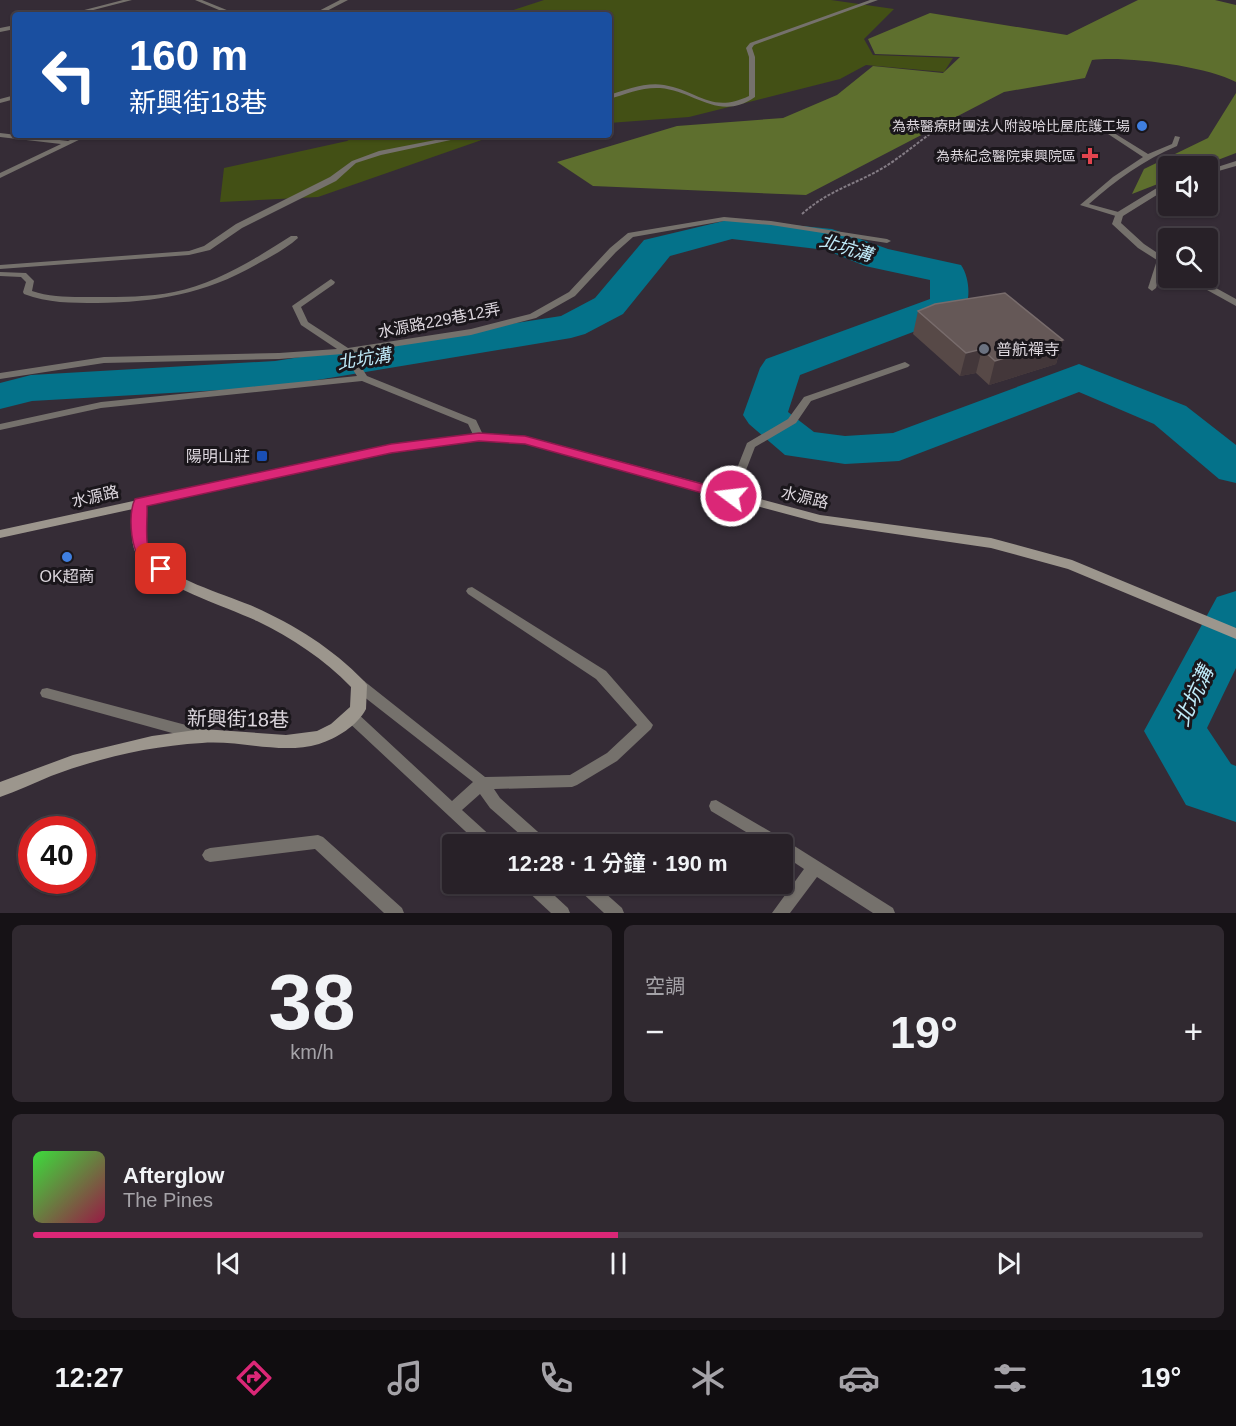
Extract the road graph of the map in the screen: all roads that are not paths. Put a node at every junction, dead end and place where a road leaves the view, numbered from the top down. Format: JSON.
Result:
{"nodes":[{"id":1,"x":129,"y":0,"type":"edge"},
{"id":2,"x":198,"y":0,"type":"edge"},
{"id":3,"x":345,"y":0,"type":"edge"},
{"id":4,"x":875,"y":0,"type":"edge"},
{"id":5,"x":80,"y":12,"type":"edge"},
{"id":6,"x":228,"y":12,"type":"edge"},
{"id":7,"x":320,"y":12,"type":"edge"},
{"id":8,"x":612,"y":96,"type":"edge"},
{"id":9,"x":1104,"y":129,"type":"dead end"},
{"id":10,"x":1177,"y":137,"type":"dead end"},
{"id":11,"x":26,"y":138,"type":"edge"},
{"id":12,"x":80,"y":138,"type":"edge"},
{"id":13,"x":456,"y":138,"type":"edge"},
{"id":14,"x":69,"y":143,"type":"junction"},
{"id":15,"x":1146,"y":156,"type":"junction"},
{"id":16,"x":1236,"y":163,"type":"edge"},
{"id":17,"x":1218,"y":169,"type":"edge"},
{"id":18,"x":0,"y":176,"type":"edge"},
{"id":19,"x":1158,"y":191,"type":"edge"},
{"id":20,"x":1119,"y":215,"type":"junction"},
{"id":21,"x":294,"y":238,"type":"dead end"},
{"id":22,"x":887,"y":241,"type":"dead end"},
{"id":23,"x":1158,"y":257,"type":"edge"},
{"id":24,"x":0,"y":267,"type":"edge"},
{"id":25,"x":0,"y":274,"type":"edge"},
{"id":26,"x":1158,"y":276,"type":"edge"},
{"id":27,"x":331,"y":282,"type":"dead end"},
{"id":28,"x":1152,"y":288,"type":"dead end"},
{"id":29,"x":1210,"y":288,"type":"edge"},
{"id":30,"x":1236,"y":303,"type":"edge"},
{"id":31,"x":346,"y":351,"type":"junction"},
{"id":32,"x":905,"y":365,"type":"dead end"},
{"id":33,"x":0,"y":376,"type":"edge"},
{"id":34,"x":363,"y":378,"type":"junction"},
{"id":35,"x":0,"y":427,"type":"edge"},
{"id":36,"x":479,"y":437,"type":"junction"},
{"id":37,"x":731,"y":496,"type":"junction"},
{"id":38,"x":140,"y":502,"type":"junction"},
{"id":39,"x":0,"y":534,"type":"edge"},
{"id":40,"x":472,"y":591,"type":"dead end"},
{"id":41,"x":1236,"y":634,"type":"edge"},
{"id":42,"x":359,"y":684,"type":"junction"},
{"id":43,"x":47,"y":693,"type":"dead end"},
{"id":44,"x":351,"y":716,"type":"junction"},
{"id":45,"x":204,"y":736,"type":"junction"},
{"id":46,"x":483,"y":783,"type":"junction"},
{"id":47,"x":0,"y":790,"type":"edge"},
{"id":48,"x":716,"y":806,"type":"dead end"},
{"id":49,"x":452,"y":810,"type":"junction"},
{"id":50,"x":478,"y":834,"type":"edge"},
{"id":51,"x":530,"y":834,"type":"edge"},
{"id":52,"x":762,"y":834,"type":"edge"},
{"id":53,"x":793,"y":854,"type":"edge"},
{"id":54,"x":210,"y":855,"type":"dead end"},
{"id":55,"x":815,"y":867,"type":"junction"},
{"id":56,"x":542,"y":894,"type":"edge"},
{"id":57,"x":595,"y":894,"type":"edge"},
{"id":58,"x":396,"y":913,"type":"edge"},
{"id":59,"x":562,"y":913,"type":"edge"},
{"id":60,"x":616,"y":913,"type":"edge"},
{"id":61,"x":780,"y":913,"type":"edge"},
{"id":62,"x":887,"y":913,"type":"edge"}],
"edges":[{"from":1,"to":5,"type":"lane"},
{"from":2,"to":6,"type":"lane"},
{"from":3,"to":7,"type":"street"},
{"from":4,"to":8,"type":"lane"},
{"from":9,"to":15,"type":"lane"},
{"from":10,"to":15,"type":"lane"},
{"from":11,"to":14,"type":"lane"},
{"from":12,"to":14,"type":"lane"},
{"from":13,"to":24,"type":"lane"},
{"from":14,"to":18,"type":"lane"},
{"from":15,"to":20,"type":"lane"},
{"from":16,"to":17,"type":"street"},
{"from":19,"to":20,"type":"street"},
{"from":20,"to":23,"type":"street"},
{"from":21,"to":25,"type":"lane"},
{"from":22,"to":31,"type":"lane","name":"水源路229巷12弄"},
{"from":26,"to":28,"type":"lane"},
{"from":27,"to":31,"type":"lane"},
{"from":29,"to":30,"type":"street"},
{"from":31,"to":33,"type":"lane","name":"水源路229巷12弄"},
{"from":31,"to":34,"type":"lane"},
{"from":32,"to":37,"type":"lane"},
{"from":34,"to":35,"type":"lane"},
{"from":34,"to":36,"type":"lane"},
{"from":36,"to":37,"type":"street","name":"水源路"},
{"from":36,"to":38,"type":"street","name":"水源路"},
{"from":37,"to":41,"type":"street","name":"水源路"},
{"from":38,"to":39,"type":"street","name":"水源路"},
{"from":38,"to":42,"type":"street"},
{"from":40,"to":46,"type":"lane"},
{"from":42,"to":44,"type":"street"},
{"from":42,"to":46,"type":"lane"},
{"from":43,"to":45,"type":"lane"},
{"from":44,"to":45,"type":"street","name":"新興街18巷"},
{"from":44,"to":49,"type":"lane"},
{"from":45,"to":47,"type":"street","name":"新興街18巷"},
{"from":46,"to":49,"type":"lane"},
{"from":46,"to":51,"type":"lane"},
{"from":48,"to":52,"type":"lane"},
{"from":49,"to":50,"type":"lane"},
{"from":53,"to":55,"type":"lane"},
{"from":54,"to":58,"type":"lane"},
{"from":55,"to":61,"type":"lane"},
{"from":55,"to":62,"type":"lane"},
{"from":56,"to":59,"type":"lane"},
{"from":57,"to":60,"type":"lane"}]}
